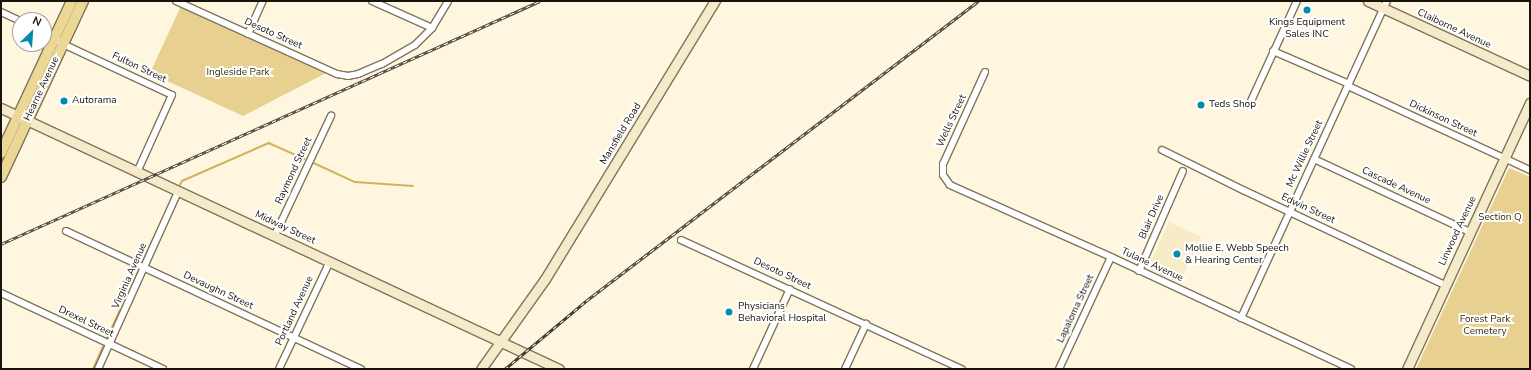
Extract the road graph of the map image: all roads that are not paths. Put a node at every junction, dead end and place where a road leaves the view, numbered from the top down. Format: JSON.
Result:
{"nodes":[{"id":1,"x":72,"y":1,"type":"edge"},
{"id":2,"x":83,"y":1,"type":"edge"},
{"id":3,"x":176,"y":1,"type":"edge"},
{"id":4,"x":263,"y":1,"type":"edge"},
{"id":5,"x":372,"y":1,"type":"edge"},
{"id":6,"x":448,"y":1,"type":"edge"},
{"id":7,"x":715,"y":1,"type":"edge"},
{"id":8,"x":1297,"y":1,"type":"edge"},
{"id":9,"x":1368,"y":1,"type":"edge"},
{"id":10,"x":1386,"y":5,"type":"edge"},
{"id":11,"x":1,"y":12,"type":"edge"},
{"id":12,"x":12,"y":17,"type":"edge"},
{"id":13,"x":432,"y":28,"type":"junction"},
{"id":14,"x":248,"y":34,"type":"junction"},
{"id":15,"x":52,"y":37,"type":"edge"},
{"id":16,"x":59,"y":41,"type":"junction"},
{"id":17,"x":1273,"y":51,"type":"junction"},
{"id":18,"x":985,"y":72,"type":"dead end"},
{"id":19,"x":1530,"y":76,"type":"edge"},
{"id":20,"x":1348,"y":85,"type":"junction"},
{"id":21,"x":1251,"y":101,"type":"dead end"},
{"id":22,"x":1530,"y":103,"type":"edge"},
{"id":23,"x":2,"y":110,"type":"edge"},
{"id":24,"x":331,"y":116,"type":"dead end"},
{"id":25,"x":23,"y":118,"type":"junction"},
{"id":26,"x":1162,"y":150,"type":"dead end"},
{"id":27,"x":1,"y":153,"type":"edge"},
{"id":28,"x":1504,"y":158,"type":"junction"},
{"id":29,"x":1314,"y":159,"type":"junction"},
{"id":30,"x":138,"y":170,"type":"junction"},
{"id":31,"x":1530,"y":170,"type":"edge"},
{"id":32,"x":1183,"y":171,"type":"dead end"},
{"id":33,"x":1,"y":177,"type":"edge"},
{"id":34,"x":945,"y":179,"type":"joint"},
{"id":35,"x":179,"y":190,"type":"junction"},
{"id":36,"x":1290,"y":212,"type":"junction"},
{"id":37,"x":66,"y":231,"type":"dead end"},
{"id":38,"x":1470,"y":232,"type":"junction"},
{"id":39,"x":275,"y":235,"type":"junction"},
{"id":40,"x":681,"y":240,"type":"dead end"},
{"id":41,"x":1111,"y":257,"type":"junction"},
{"id":42,"x":330,"y":261,"type":"junction"},
{"id":43,"x":145,"y":267,"type":"junction"},
{"id":44,"x":1139,"y":271,"type":"junction"},
{"id":45,"x":1445,"y":285,"type":"junction"},
{"id":46,"x":790,"y":289,"type":"junction"},
{"id":47,"x":1,"y":293,"type":"edge"},
{"id":48,"x":1241,"y":318,"type":"junction"},
{"id":49,"x":866,"y":324,"type":"junction"},
{"id":50,"x":294,"y":338,"type":"junction"},
{"id":51,"x":504,"y":343,"type":"junction"},
{"id":52,"x":110,"y":344,"type":"junction"},
{"id":53,"x":98,"y":369,"type":"edge"},
{"id":54,"x":163,"y":369,"type":"edge"},
{"id":55,"x":279,"y":369,"type":"edge"},
{"id":56,"x":361,"y":369,"type":"edge"},
{"id":57,"x":481,"y":369,"type":"edge"},
{"id":58,"x":487,"y":369,"type":"edge"},
{"id":59,"x":559,"y":369,"type":"edge"},
{"id":60,"x":753,"y":369,"type":"edge"},
{"id":61,"x":845,"y":369,"type":"edge"},
{"id":62,"x":962,"y":369,"type":"edge"},
{"id":63,"x":1059,"y":369,"type":"edge"},
{"id":64,"x":1350,"y":369,"type":"edge"},
{"id":65,"x":1407,"y":369,"type":"edge"}],
"edges":[{"from":1,"to":16,"type":"main road","name":"Hearne Avenue"},
{"from":2,"to":16,"type":"main road","name":"Hearne Avenue"},
{"from":3,"to":14,"type":"street","name":"Desoto Street"},
{"from":4,"to":14,"type":"street"},
{"from":5,"to":13,"type":"street"},
{"from":6,"to":13,"type":"street"},
{"from":7,"to":51,"type":"street","name":"Mansfield Road"},
{"from":8,"to":17,"type":"street"},
{"from":9,"to":10,"type":"street","name":"Claiborne Avenue"},
{"from":10,"to":19,"type":"street","name":"Claiborne Avenue"},
{"from":10,"to":20,"type":"street","name":"Mc Willie Street"},
{"from":11,"to":12,"type":"street"},
{"from":13,"to":14,"type":"street","name":"Desoto Street"},
{"from":15,"to":16,"type":"street","name":"Fulton Street"},
{"from":16,"to":25,"type":"main road","name":"Hearne Avenue"},
{"from":16,"to":30,"type":"street","name":"Fulton Street"},
{"from":17,"to":20,"type":"street","name":"Dickinson Street"},
{"from":17,"to":21,"type":"street"},
{"from":18,"to":34,"type":"street","name":"Wells Street"},
{"from":20,"to":28,"type":"street","name":"Dickinson Street"},
{"from":20,"to":29,"type":"street","name":"Mc Willie Street"},
{"from":22,"to":28,"type":"street","name":"Linwood Avenue"},
{"from":23,"to":25,"type":"street","name":"Midway Street"},
{"from":24,"to":39,"type":"street","name":"Raymond Street"},
{"from":25,"to":27,"type":"main road","name":"Hearne Avenue"},
{"from":25,"to":30,"type":"street","name":"Midway Street"},
{"from":25,"to":33,"type":"main road","name":"Hearne Avenue"},
{"from":26,"to":36,"type":"street","name":"Edwin Street"},
{"from":28,"to":31,"type":"street","name":"Dickinson Street"},
{"from":28,"to":38,"type":"street","name":"Linwood Avenue"},
{"from":29,"to":36,"type":"street","name":"Mc Willie Street"},
{"from":29,"to":38,"type":"street","name":"Cascade Avenue"},
{"from":30,"to":35,"type":"street","name":"Midway Street"},
{"from":32,"to":44,"type":"street","name":"Blair Drive"},
{"from":34,"to":41,"type":"street","name":"Tulane Avenue"},
{"from":35,"to":39,"type":"street","name":"Midway Street"},
{"from":35,"to":43,"type":"street","name":"Virginia Avenue"},
{"from":36,"to":45,"type":"street","name":"Edwin Street"},
{"from":36,"to":48,"type":"street","name":"Mc Willie Street"},
{"from":37,"to":43,"type":"street","name":"Devaughn Street"},
{"from":38,"to":45,"type":"street","name":"Linwood Avenue"},
{"from":39,"to":42,"type":"street","name":"Midway Street"},
{"from":40,"to":46,"type":"street","name":"Desoto Street"},
{"from":41,"to":44,"type":"street","name":"Tulane Avenue"},
{"from":41,"to":63,"type":"street","name":"Lapaloma Street"},
{"from":42,"to":50,"type":"street","name":"Portland Avenue"},
{"from":42,"to":51,"type":"street","name":"Midway Street"},
{"from":43,"to":50,"type":"street","name":"Devaughn Street"},
{"from":43,"to":52,"type":"street","name":"Virginia Avenue"},
{"from":44,"to":48,"type":"street","name":"Tulane Avenue"},
{"from":45,"to":65,"type":"street","name":"Linwood Avenue"},
{"from":46,"to":49,"type":"street","name":"Desoto Street"},
{"from":46,"to":60,"type":"street"},
{"from":47,"to":52,"type":"street","name":"Drexel Street"},
{"from":48,"to":64,"type":"street","name":"Tulane Avenue"},
{"from":49,"to":61,"type":"street"},
{"from":49,"to":62,"type":"street","name":"Desoto Street"},
{"from":50,"to":55,"type":"street","name":"Portland Avenue"},
{"from":50,"to":56,"type":"street","name":"Devaughn Street"},
{"from":51,"to":57,"type":"street","name":"Mansfield Road"},
{"from":51,"to":58,"type":"street","name":"Mansfield Road"},
{"from":51,"to":59,"type":"street","name":"Midway Street"},
{"from":52,"to":53,"type":"street","name":"Virginia Avenue"},
{"from":52,"to":54,"type":"street","name":"Drexel Street"}]}
